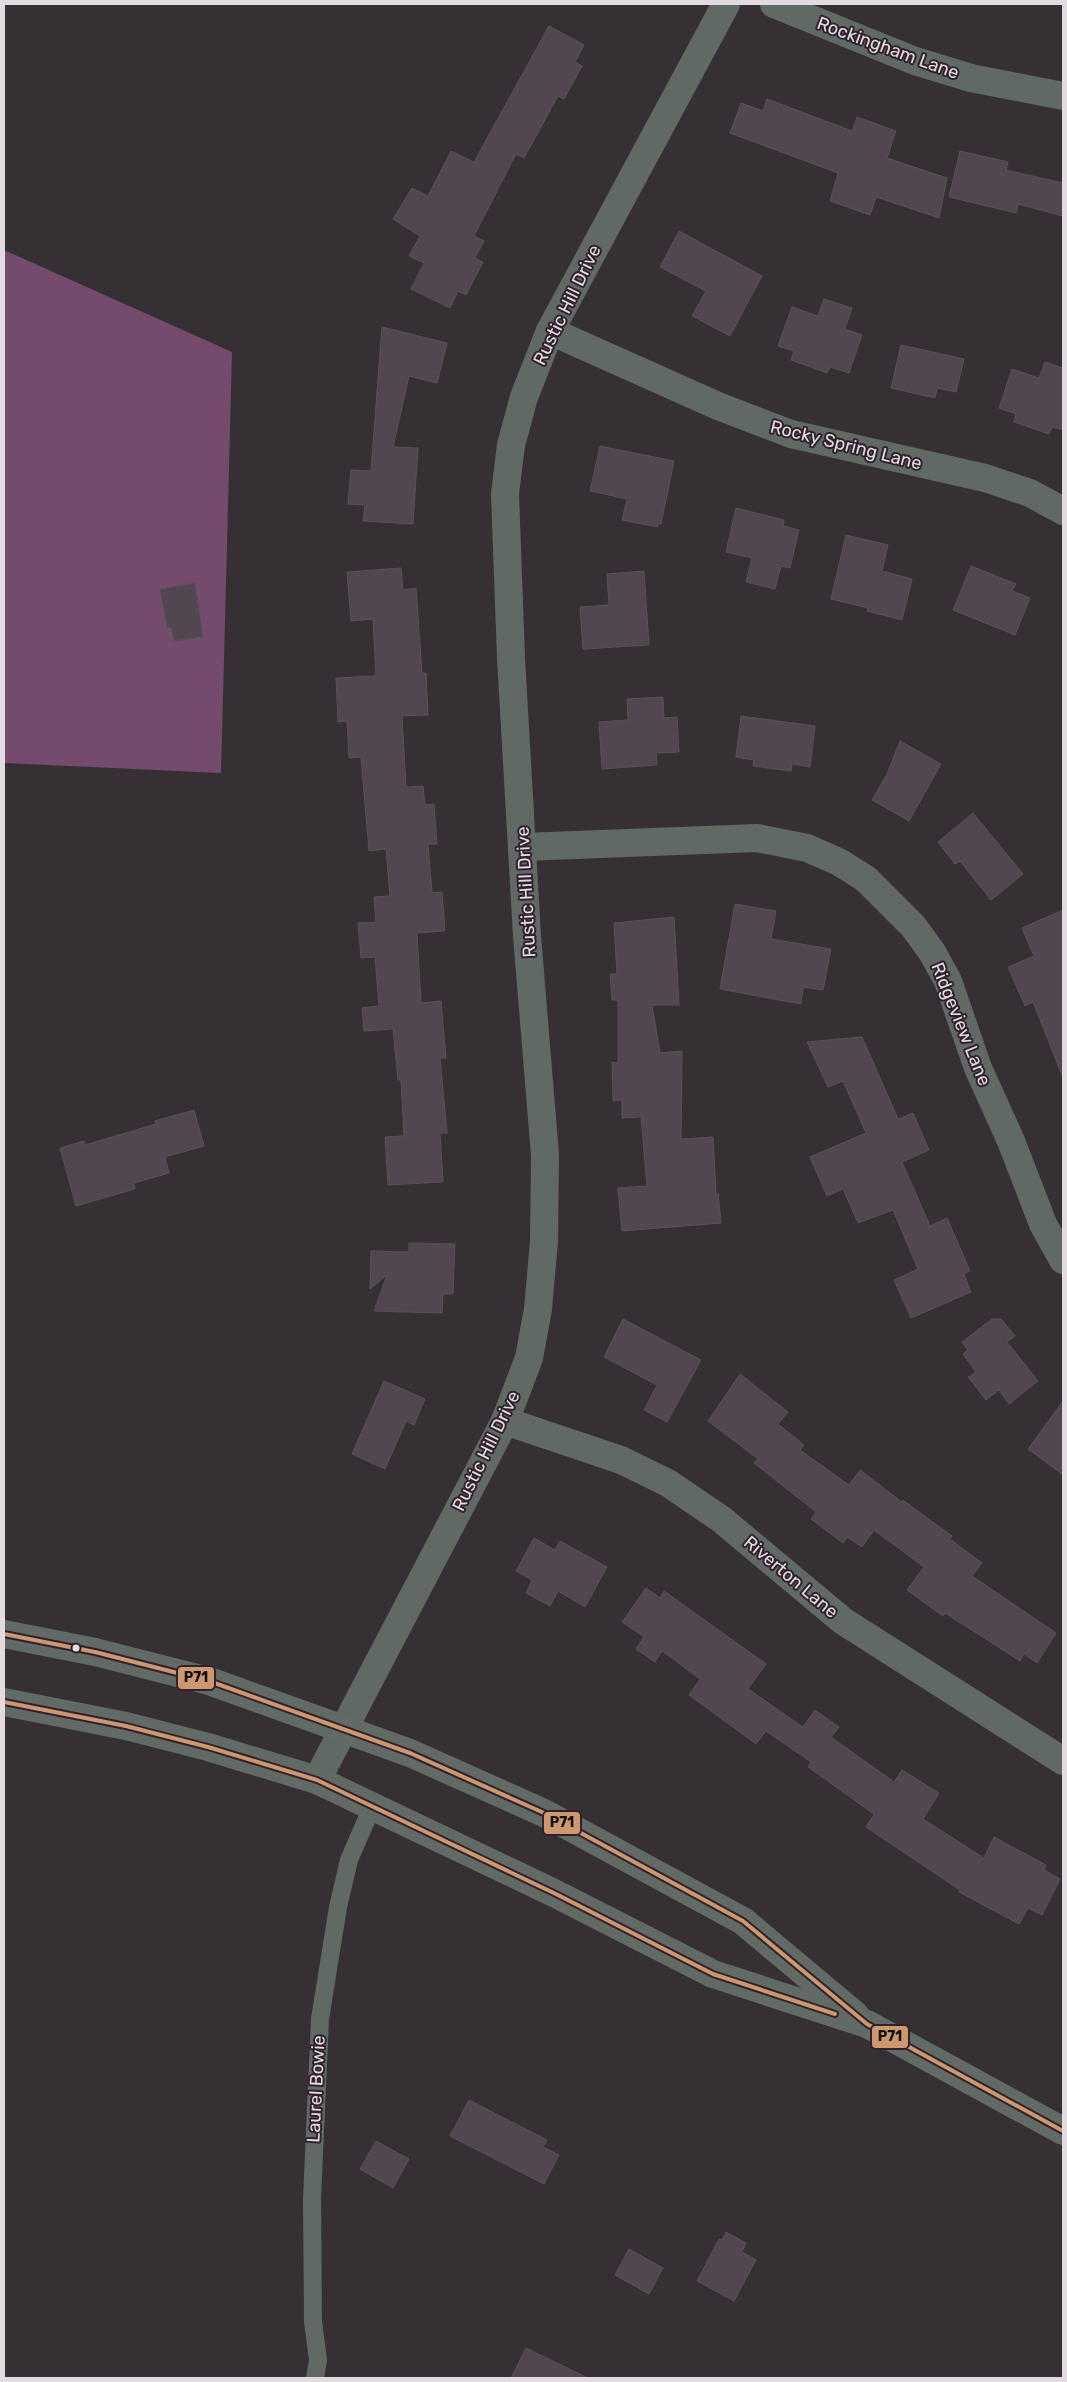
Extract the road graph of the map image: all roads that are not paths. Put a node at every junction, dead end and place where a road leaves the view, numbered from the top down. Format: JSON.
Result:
{"nodes":[{"id":1,"x":726,"y":4,"type":"edge"},
{"id":2,"x":774,"y":4,"type":"edge"},
{"id":3,"x":1063,"y":96,"type":"edge"},
{"id":4,"x":550,"y":331,"type":"junction"},
{"id":5,"x":1063,"y":511,"type":"edge"},
{"id":6,"x":524,"y":847,"type":"junction"},
{"id":7,"x":1063,"y":1260,"type":"edge"},
{"id":8,"x":505,"y":1421,"type":"junction"},
{"id":9,"x":4,"y":1634,"type":"edge"},
{"id":10,"x":4,"y":1702,"type":"edge"},
{"id":11,"x":344,"y":1728,"type":"junction"},
{"id":12,"x":1063,"y":1761,"type":"edge"},
{"id":13,"x":317,"y":1780,"type":"junction"},
{"id":14,"x":372,"y":1806,"type":"junction"},
{"id":15,"x":866,"y":2024,"type":"junction"},
{"id":16,"x":1063,"y":2131,"type":"edge"},
{"id":17,"x":315,"y":2378,"type":"edge"}],
"edges":[{"from":1,"to":4,"type":"street","name":"Rustic Hill Drive"},
{"from":2,"to":3,"type":"street","name":"Rockingham Lane"},
{"from":4,"to":5,"type":"street","name":"Rocky Spring Lane"},
{"from":4,"to":6,"type":"street","name":"Rustic Hill Drive"},
{"from":6,"to":7,"type":"street","name":"Ridgeview Lane"},
{"from":6,"to":8,"type":"street","name":"Rustic Hill Drive"},
{"from":8,"to":11,"type":"street","name":"Rustic Hill Drive"},
{"from":8,"to":12,"type":"street","name":"Riverton Lane"},
{"from":9,"to":11,"type":"main road"},
{"from":10,"to":13,"type":"main road"},
{"from":11,"to":13,"type":"street","name":"Rustic Hill Drive"},
{"from":11,"to":15,"type":"main road"},
{"from":13,"to":14,"type":"main road"},
{"from":14,"to":15,"type":"main road"},
{"from":14,"to":17,"type":"lane","name":"Laurel Bowie"},
{"from":15,"to":16,"type":"main road"}]}
